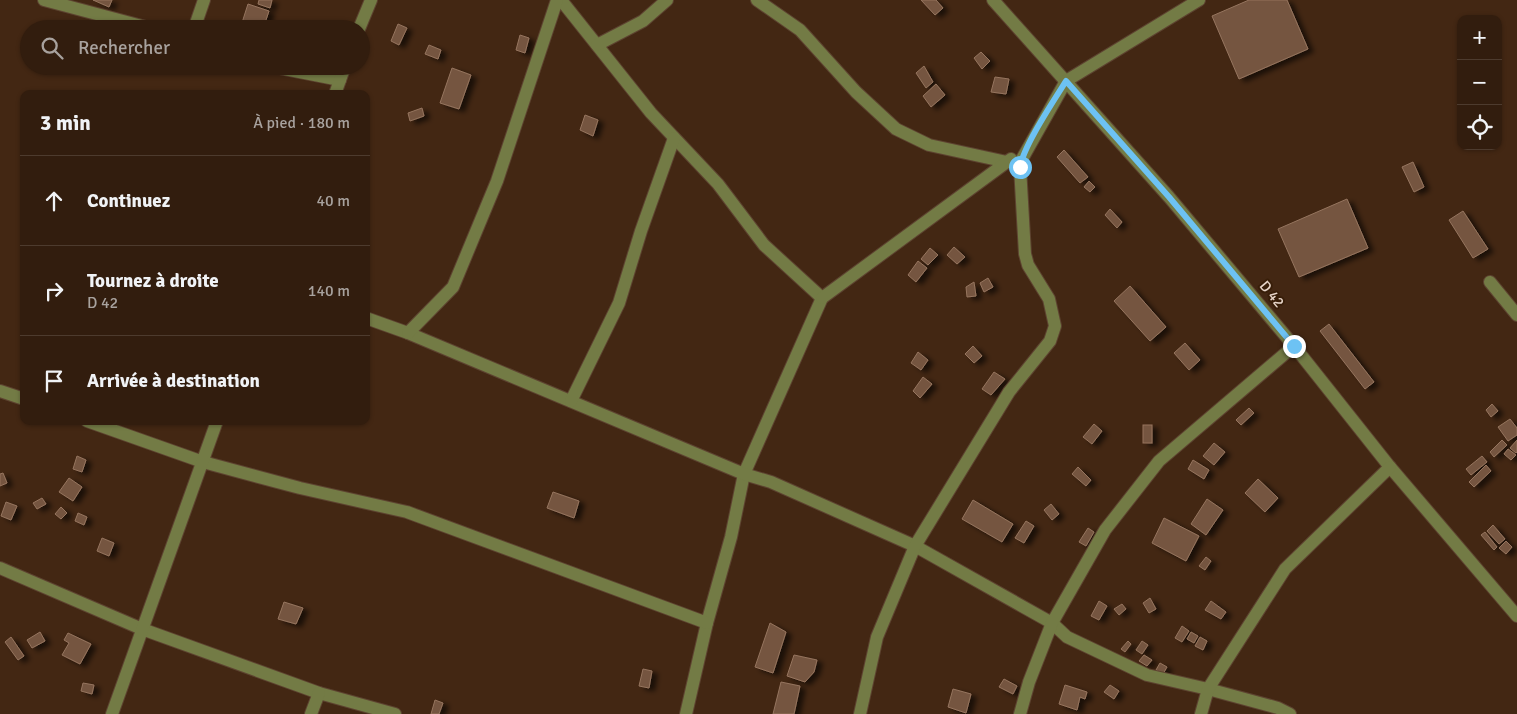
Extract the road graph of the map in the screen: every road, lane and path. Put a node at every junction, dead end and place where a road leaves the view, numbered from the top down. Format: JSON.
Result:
{"nodes":[{"id":1,"x":44,"y":0,"type":"edge"},
{"id":2,"x":204,"y":0,"type":"edge"},
{"id":3,"x":371,"y":0,"type":"edge"},
{"id":4,"x":557,"y":0,"type":"edge"},
{"id":5,"x":561,"y":0,"type":"edge"},
{"id":6,"x":667,"y":0,"type":"edge"},
{"id":7,"x":756,"y":0,"type":"edge"},
{"id":8,"x":993,"y":0,"type":"edge"},
{"id":9,"x":1199,"y":0,"type":"edge"},
{"id":10,"x":118,"y":20,"type":"edge"},
{"id":11,"x":197,"y":20,"type":"edge"},
{"id":12,"x":363,"y":20,"type":"edge"},
{"id":13,"x":597,"y":45,"type":"junction"},
{"id":14,"x":315,"y":75,"type":"edge"},
{"id":15,"x":342,"y":75,"type":"edge"},
{"id":16,"x":340,"y":80,"type":"junction"},
{"id":17,"x":1066,"y":81,"type":"junction"},
{"id":18,"x":336,"y":90,"type":"edge"},
{"id":19,"x":674,"y":138,"type":"junction"},
{"id":20,"x":1028,"y":146,"type":"junction"},
{"id":21,"x":1007,"y":162,"type":"junction"},
{"id":22,"x":1490,"y":282,"type":"dead end"},
{"id":23,"x":822,"y":298,"type":"junction"},
{"id":24,"x":1517,"y":315,"type":"edge"},
{"id":25,"x":370,"y":319,"type":"edge"},
{"id":26,"x":408,"y":333,"type":"junction"},
{"id":27,"x":1294,"y":346,"type":"junction"},
{"id":28,"x":0,"y":391,"type":"edge"},
{"id":29,"x":20,"y":398,"type":"edge"},
{"id":30,"x":571,"y":401,"type":"junction"},
{"id":31,"x":98,"y":425,"type":"edge"},
{"id":32,"x":216,"y":425,"type":"edge"},
{"id":33,"x":203,"y":462,"type":"junction"},
{"id":34,"x":1390,"y":467,"type":"junction"},
{"id":35,"x":744,"y":474,"type":"junction"},
{"id":36,"x":915,"y":546,"type":"junction"},
{"id":37,"x":0,"y":568,"type":"edge"},
{"id":38,"x":1517,"y":616,"type":"edge"},
{"id":39,"x":1052,"y":623,"type":"junction"},
{"id":40,"x":707,"y":624,"type":"junction"},
{"id":41,"x":142,"y":629,"type":"junction"},
{"id":42,"x":1208,"y":688,"type":"junction"},
{"id":43,"x":319,"y":693,"type":"junction"},
{"id":44,"x":112,"y":714,"type":"edge"},
{"id":45,"x":311,"y":714,"type":"edge"},
{"id":46,"x":395,"y":714,"type":"edge"},
{"id":47,"x":686,"y":714,"type":"edge"},
{"id":48,"x":860,"y":714,"type":"edge"},
{"id":49,"x":1020,"y":714,"type":"edge"},
{"id":50,"x":1201,"y":714,"type":"edge"},
{"id":51,"x":1290,"y":714,"type":"edge"}],
"edges":[{"from":1,"to":10,"type":"street"},
{"from":2,"to":11,"type":"street"},
{"from":3,"to":12,"type":"street"},
{"from":4,"to":26,"type":"street"},
{"from":5,"to":13,"type":"street"},
{"from":6,"to":13,"type":"street"},
{"from":7,"to":21,"type":"street"},
{"from":8,"to":17,"type":"street","name":"D 42","number":"D 42"},
{"from":9,"to":17,"type":"street"},
{"from":13,"to":19,"type":"street"},
{"from":14,"to":16,"type":"street"},
{"from":15,"to":16,"type":"street"},
{"from":16,"to":18,"type":"street"},
{"from":17,"to":20,"type":"street"},
{"from":17,"to":27,"type":"street","name":"D 42","number":"D 42"},
{"from":19,"to":23,"type":"street"},
{"from":19,"to":30,"type":"street"},
{"from":20,"to":21,"type":"street"},
{"from":20,"to":36,"type":"street"},
{"from":21,"to":23,"type":"street"},
{"from":22,"to":24,"type":"street"},
{"from":23,"to":35,"type":"street"},
{"from":25,"to":26,"type":"street"},
{"from":26,"to":30,"type":"street"},
{"from":27,"to":34,"type":"street","name":"D 42","number":"D 42"},
{"from":27,"to":39,"type":"street"},
{"from":28,"to":29,"type":"street"},
{"from":30,"to":35,"type":"street"},
{"from":31,"to":33,"type":"street"},
{"from":32,"to":33,"type":"street"},
{"from":33,"to":40,"type":"street"},
{"from":33,"to":41,"type":"street"},
{"from":34,"to":38,"type":"street","name":"D 42","number":"D 42"},
{"from":34,"to":42,"type":"street"},
{"from":35,"to":36,"type":"street"},
{"from":35,"to":40,"type":"street"},
{"from":36,"to":39,"type":"street"},
{"from":36,"to":48,"type":"street"},
{"from":37,"to":41,"type":"street"},
{"from":39,"to":42,"type":"street"},
{"from":39,"to":49,"type":"street"},
{"from":40,"to":47,"type":"street"},
{"from":41,"to":43,"type":"street"},
{"from":41,"to":44,"type":"street"},
{"from":42,"to":50,"type":"street"},
{"from":42,"to":51,"type":"street"},
{"from":43,"to":45,"type":"street"},
{"from":43,"to":46,"type":"street"}]}
